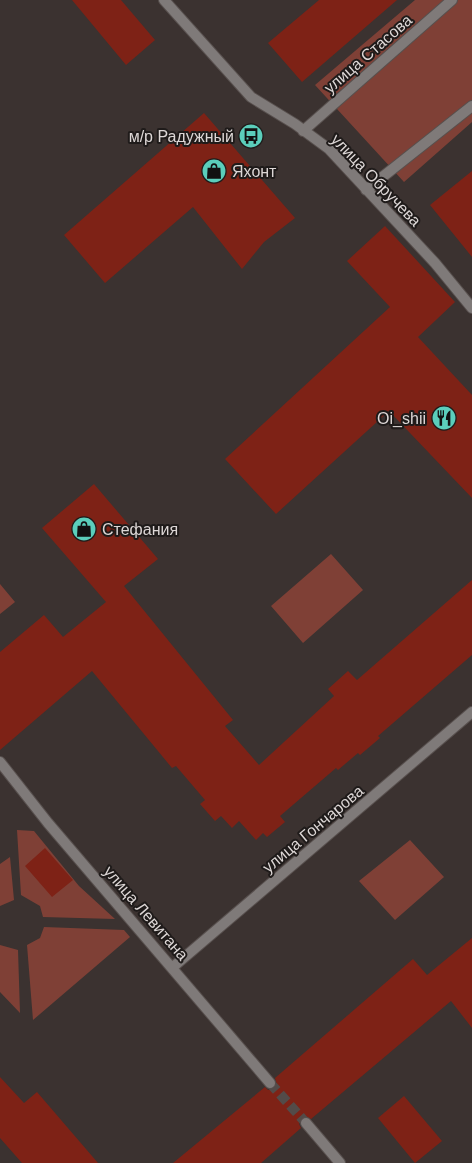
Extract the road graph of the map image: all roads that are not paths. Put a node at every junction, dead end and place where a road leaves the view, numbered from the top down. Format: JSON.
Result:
{"nodes":[{"id":1,"x":164,"y":0,"type":"edge"},
{"id":2,"x":452,"y":0,"type":"edge"},
{"id":3,"x":472,"y":106,"type":"edge"},
{"id":4,"x":303,"y":131,"type":"junction"},
{"id":5,"x":366,"y":190,"type":"junction"},
{"id":6,"x":472,"y":308,"type":"edge"},
{"id":7,"x":472,"y":712,"type":"edge"},
{"id":8,"x":0,"y":762,"type":"edge"},
{"id":9,"x":173,"y":967,"type":"junction"},
{"id":10,"x":270,"y":1083,"type":"tunnel mouth"},
{"id":11,"x":306,"y":1123,"type":"tunnel mouth"},
{"id":12,"x":340,"y":1163,"type":"edge"}],
"edges":[{"from":1,"to":4,"type":"street","name":"улица Обручева"},
{"from":2,"to":4,"type":"street","name":"улица Стасова"},
{"from":3,"to":5,"type":"street"},
{"from":4,"to":5,"type":"street","name":"улица Обручева"},
{"from":5,"to":6,"type":"street","name":"улица Обручева"},
{"from":7,"to":9,"type":"street","name":"улица Гончарова"},
{"from":8,"to":9,"type":"street","name":"улица Левитана"},
{"from":9,"to":10,"type":"street","name":"улица Левитана"},
{"from":11,"to":12,"type":"street"}]}
